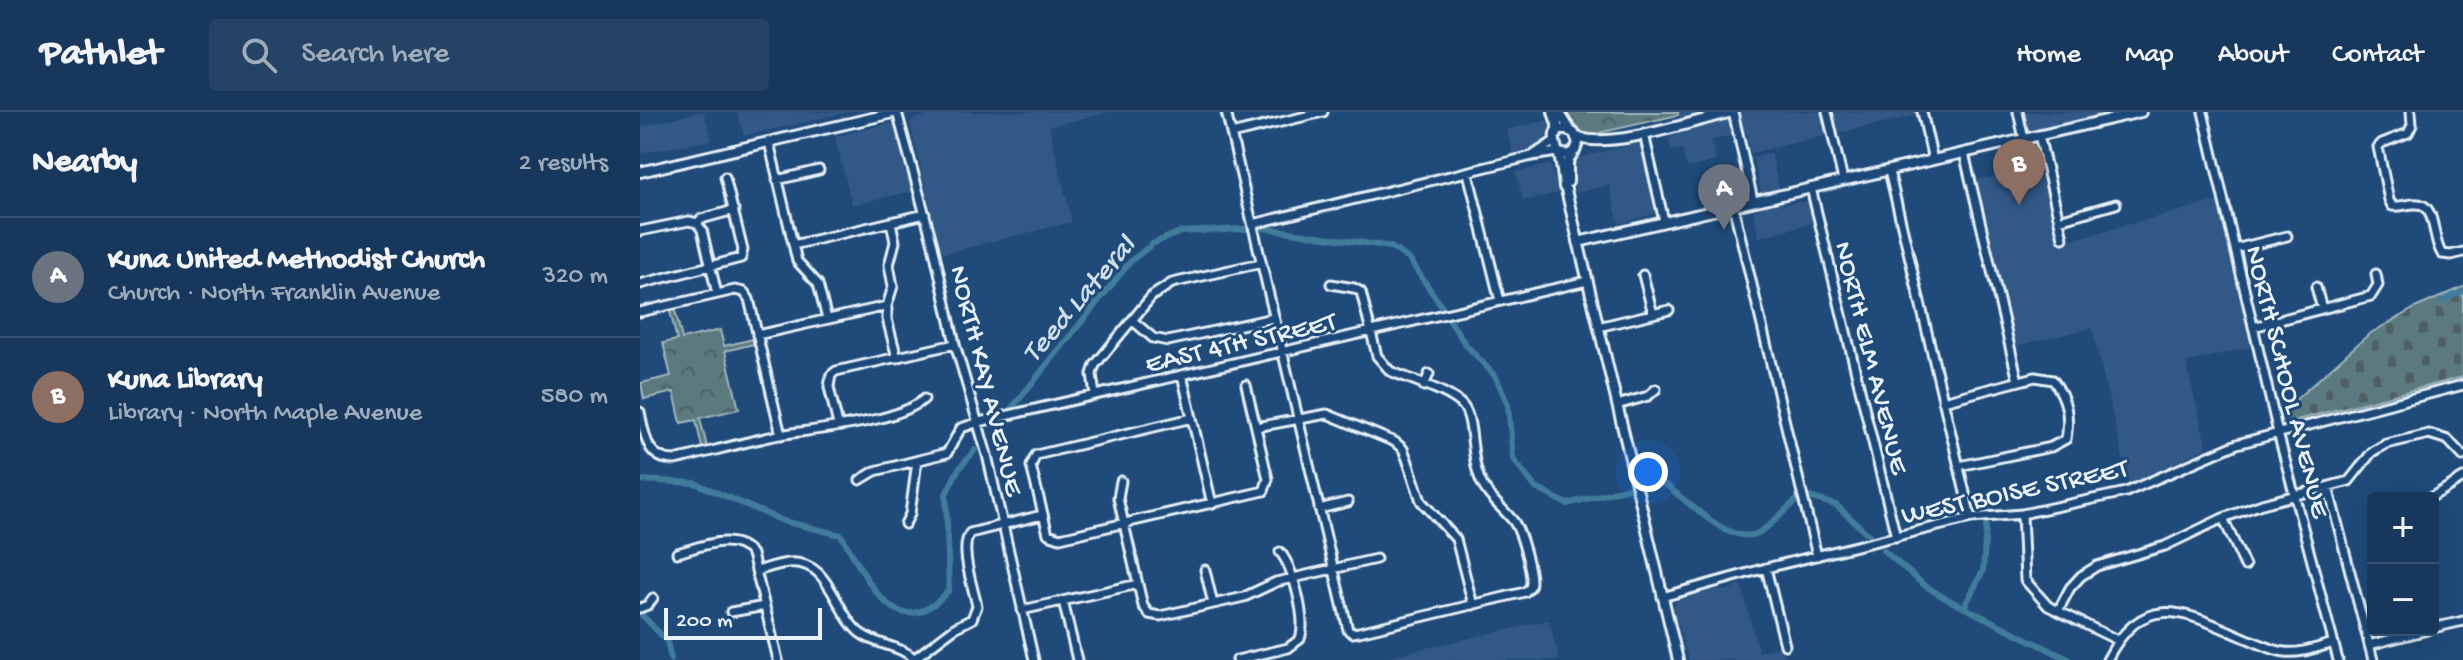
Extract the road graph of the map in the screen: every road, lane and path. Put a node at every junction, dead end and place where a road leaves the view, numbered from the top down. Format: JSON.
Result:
{"nodes":[{"id":1,"x":897,"y":112,"type":"edge"},
{"id":2,"x":1226,"y":112,"type":"edge"},
{"id":3,"x":1323,"y":112,"type":"edge"},
{"id":4,"x":1553,"y":112,"type":"edge"},
{"id":5,"x":1559,"y":112,"type":"edge"},
{"id":6,"x":1732,"y":112,"type":"edge"},
{"id":7,"x":1827,"y":112,"type":"edge"},
{"id":8,"x":1922,"y":112,"type":"edge"},
{"id":9,"x":2018,"y":112,"type":"edge"},
{"id":10,"x":2141,"y":112,"type":"edge"},
{"id":11,"x":2203,"y":112,"type":"edge"},
{"id":12,"x":2411,"y":112,"type":"edge"},
{"id":13,"x":1231,"y":134,"type":"junction"},
{"id":14,"x":1574,"y":134,"type":"junction"},
{"id":15,"x":1644,"y":134,"type":"junction"},
{"id":16,"x":2039,"y":135,"type":"junction"},
{"id":17,"x":1555,"y":138,"type":"junction"},
{"id":18,"x":2024,"y":139,"type":"junction"},
{"id":19,"x":1607,"y":141,"type":"junction"},
{"id":20,"x":769,"y":142,"type":"junction"},
{"id":21,"x":1558,"y":152,"type":"junction"},
{"id":22,"x":1574,"y":152,"type":"junction"},
{"id":23,"x":1964,"y":153,"type":"junction"},
{"id":24,"x":1532,"y":156,"type":"junction"},
{"id":25,"x":1933,"y":160,"type":"junction"},
{"id":26,"x":819,"y":170,"type":"dead end"},
{"id":27,"x":1889,"y":171,"type":"junction"},
{"id":28,"x":640,"y":172,"type":"edge"},
{"id":29,"x":1468,"y":173,"type":"junction"},
{"id":30,"x":725,"y":177,"type":"dead end"},
{"id":31,"x":777,"y":180,"type":"junction"},
{"id":32,"x":1843,"y":180,"type":"junction"},
{"id":33,"x":1811,"y":188,"type":"junction"},
{"id":34,"x":1566,"y":190,"type":"junction"},
{"id":35,"x":1753,"y":200,"type":"junction"},
{"id":36,"x":2116,"y":204,"type":"dead end"},
{"id":37,"x":1733,"y":205,"type":"junction"},
{"id":38,"x":734,"y":210,"type":"junction"},
{"id":39,"x":925,"y":214,"type":"junction"},
{"id":40,"x":2059,"y":220,"type":"junction"},
{"id":41,"x":1664,"y":221,"type":"junction"},
{"id":42,"x":891,"y":222,"type":"junction"},
{"id":43,"x":697,"y":223,"type":"junction"},
{"id":44,"x":1253,"y":227,"type":"junction"},
{"id":45,"x":640,"y":231,"type":"edge"},
{"id":46,"x":2287,"y":236,"type":"dead end"},
{"id":47,"x":2063,"y":238,"type":"dead end"},
{"id":48,"x":1578,"y":242,"type":"junction"},
{"id":49,"x":793,"y":245,"type":"junction"},
{"id":50,"x":2235,"y":249,"type":"junction"},
{"id":51,"x":2463,"y":252,"type":"edge"},
{"id":52,"x":1261,"y":263,"type":"junction"},
{"id":53,"x":711,"y":267,"type":"junction"},
{"id":54,"x":2376,"y":274,"type":"dead end"},
{"id":55,"x":1643,"y":275,"type":"dead end"},
{"id":56,"x":1587,"y":281,"type":"junction"},
{"id":57,"x":640,"y":284,"type":"edge"},
{"id":58,"x":1331,"y":284,"type":"dead end"},
{"id":59,"x":2316,"y":287,"type":"dead end"},
{"id":60,"x":717,"y":294,"type":"junction"},
{"id":61,"x":1500,"y":301,"type":"junction"},
{"id":62,"x":887,"y":306,"type":"junction"},
{"id":63,"x":2322,"y":309,"type":"junction"},
{"id":64,"x":1669,"y":310,"type":"dead end"},
{"id":65,"x":640,"y":312,"type":"edge"},
{"id":66,"x":1653,"y":314,"type":"junction"},
{"id":67,"x":1273,"y":318,"type":"junction"},
{"id":68,"x":827,"y":319,"type":"junction"},
{"id":69,"x":1132,"y":320,"type":"junction"},
{"id":70,"x":1598,"y":327,"type":"junction"},
{"id":71,"x":2253,"y":327,"type":"junction"},
{"id":72,"x":1372,"y":332,"type":"junction"},
{"id":73,"x":757,"y":335,"type":"junction"},
{"id":74,"x":955,"y":344,"type":"junction"},
{"id":75,"x":1282,"y":353,"type":"junction"},
{"id":76,"x":897,"y":358,"type":"junction"},
{"id":77,"x":1429,"y":374,"type":"dead end"},
{"id":78,"x":1182,"y":375,"type":"junction"},
{"id":79,"x":2018,"y":381,"type":"junction"},
{"id":80,"x":1246,"y":385,"type":"dead end"},
{"id":81,"x":2463,"y":385,"type":"edge"},
{"id":82,"x":1424,"y":386,"type":"junction"},
{"id":83,"x":1656,"y":389,"type":"dead end"},
{"id":84,"x":1095,"y":395,"type":"junction"},
{"id":85,"x":924,"y":399,"type":"dead end"},
{"id":86,"x":1943,"y":401,"type":"junction"},
{"id":87,"x":1617,"y":405,"type":"junction"},
{"id":88,"x":640,"y":412,"type":"edge"},
{"id":89,"x":1192,"y":418,"type":"junction"},
{"id":90,"x":1297,"y":418,"type":"junction"},
{"id":91,"x":979,"y":422,"type":"junction"},
{"id":92,"x":838,"y":425,"type":"junction"},
{"id":93,"x":1256,"y":427,"type":"junction"},
{"id":94,"x":2278,"y":433,"type":"junction"},
{"id":95,"x":781,"y":435,"type":"junction"},
{"id":96,"x":2463,"y":456,"type":"edge"},
{"id":97,"x":917,"y":461,"type":"junction"},
{"id":98,"x":1959,"y":466,"type":"junction"},
{"id":99,"x":2463,"y":478,"type":"edge"},
{"id":100,"x":860,"y":480,"type":"dead end"},
{"id":101,"x":1121,"y":481,"type":"dead end"},
{"id":102,"x":2328,"y":487,"type":"junction"},
{"id":103,"x":2439,"y":493,"type":"edge"},
{"id":104,"x":2295,"y":496,"type":"junction"},
{"id":105,"x":1348,"y":502,"type":"dead end"},
{"id":106,"x":1212,"y":504,"type":"junction"},
{"id":107,"x":1319,"y":509,"type":"junction"},
{"id":108,"x":2022,"y":514,"type":"junction"},
{"id":109,"x":1042,"y":515,"type":"junction"},
{"id":110,"x":1971,"y":518,"type":"junction"},
{"id":111,"x":2223,"y":518,"type":"junction"},
{"id":112,"x":905,"y":524,"type":"dead end"},
{"id":113,"x":1003,"y":524,"type":"junction"},
{"id":114,"x":1124,"y":524,"type":"junction"},
{"id":115,"x":1896,"y":537,"type":"junction"},
{"id":116,"x":1280,"y":552,"type":"dead end"},
{"id":117,"x":677,"y":553,"type":"dead end"},
{"id":118,"x":1817,"y":556,"type":"junction"},
{"id":119,"x":1376,"y":559,"type":"dead end"},
{"id":120,"x":2245,"y":566,"type":"dead end"},
{"id":121,"x":1766,"y":568,"type":"junction"},
{"id":122,"x":1334,"y":569,"type":"junction"},
{"id":123,"x":1205,"y":570,"type":"dead end"},
{"id":124,"x":757,"y":571,"type":"junction"},
{"id":125,"x":1292,"y":578,"type":"junction"},
{"id":126,"x":1138,"y":584,"type":"junction"},
{"id":127,"x":1662,"y":597,"type":"junction"},
{"id":128,"x":653,"y":598,"type":"dead end"},
{"id":129,"x":1063,"y":601,"type":"junction"},
{"id":130,"x":1213,"y":604,"type":"junction"},
{"id":131,"x":1473,"y":605,"type":"junction"},
{"id":132,"x":765,"y":606,"type":"junction"},
{"id":133,"x":640,"y":608,"type":"edge"},
{"id":134,"x":1022,"y":610,"type":"junction"},
{"id":135,"x":2058,"y":611,"type":"junction"},
{"id":136,"x":731,"y":612,"type":"dead end"},
{"id":137,"x":2463,"y":621,"type":"edge"},
{"id":138,"x":2439,"y":627,"type":"edge"},
{"id":139,"x":2403,"y":636,"type":"edge"},
{"id":140,"x":2117,"y":640,"type":"junction"},
{"id":141,"x":2334,"y":643,"type":"junction"},
{"id":142,"x":1785,"y":645,"type":"dead end"},
{"id":143,"x":2369,"y":645,"type":"junction"},
{"id":144,"x":916,"y":659,"type":"edge"},
{"id":145,"x":778,"y":660,"type":"edge"},
{"id":146,"x":1034,"y":660,"type":"edge"},
{"id":147,"x":1077,"y":660,"type":"edge"},
{"id":148,"x":1237,"y":660,"type":"edge"},
{"id":149,"x":1678,"y":660,"type":"edge"},
{"id":150,"x":2107,"y":660,"type":"edge"},
{"id":151,"x":2338,"y":660,"type":"edge"},
{"id":152,"x":2373,"y":660,"type":"edge"}],
"edges":[{"from":1,"to":20,"type":"main road"},
{"from":1,"to":39,"type":"street","name":"NORTH KAY AVENUE"},
{"from":2,"to":13,"type":"street"},
{"from":3,"to":13,"type":"street"},
{"from":4,"to":17,"type":"main road"},
{"from":5,"to":14,"type":"main road"},
{"from":6,"to":15,"type":"main road"},
{"from":6,"to":35,"type":"street"},
{"from":7,"to":32,"type":"street"},
{"from":8,"to":25,"type":"street"},
{"from":9,"to":18,"type":"street"},
{"from":10,"to":16,"type":"main road"},
{"from":11,"to":50,"type":"street","name":"NORTH SCHOOL AVENUE"},
{"from":12,"to":51,"type":"street"},
{"from":13,"to":44,"type":"street"},
{"from":14,"to":17,"type":"main road"},
{"from":14,"to":19,"type":"main road"},
{"from":14,"to":22,"type":"main road"},
{"from":15,"to":19,"type":"main road"},
{"from":15,"to":41,"type":"street"},
{"from":16,"to":18,"type":"main road"},
{"from":16,"to":40,"type":"street"},
{"from":17,"to":21,"type":"main road"},
{"from":17,"to":24,"type":"street"},
{"from":18,"to":23,"type":"main road"},
{"from":19,"to":22,"type":"main road"},
{"from":20,"to":28,"type":"main road"},
{"from":20,"to":31,"type":"street"},
{"from":21,"to":22,"type":"main road"},
{"from":21,"to":24,"type":"street"},
{"from":21,"to":34,"type":"main road"},
{"from":22,"to":34,"type":"main road"},
{"from":23,"to":25,"type":"main road"},
{"from":23,"to":79,"type":"street"},
{"from":24,"to":29,"type":"street"},
{"from":25,"to":27,"type":"main road"},
{"from":26,"to":31,"type":"street"},
{"from":27,"to":32,"type":"main road"},
{"from":27,"to":86,"type":"street"},
{"from":29,"to":44,"type":"street"},
{"from":29,"to":61,"type":"street"},
{"from":30,"to":38,"type":"street"},
{"from":31,"to":49,"type":"street"},
{"from":32,"to":33,"type":"main road"},
{"from":33,"to":35,"type":"main road"},
{"from":33,"to":115,"type":"street","name":"NORTH ELM AVENUE"},
{"from":34,"to":48,"type":"main road"},
{"from":35,"to":37,"type":"main road"},
{"from":36,"to":40,"type":"street"},
{"from":37,"to":41,"type":"main road"},
{"from":37,"to":118,"type":"street"},
{"from":38,"to":43,"type":"street"},
{"from":38,"to":53,"type":"street"},
{"from":39,"to":42,"type":"street"},
{"from":39,"to":74,"type":"street","name":"NORTH KAY AVENUE"},
{"from":40,"to":47,"type":"street"},
{"from":41,"to":48,"type":"main road"},
{"from":42,"to":49,"type":"street"},
{"from":42,"to":62,"type":"street"},
{"from":43,"to":45,"type":"street"},
{"from":43,"to":53,"type":"street"},
{"from":44,"to":52,"type":"street"},
{"from":46,"to":50,"type":"street"},
{"from":48,"to":56,"type":"main road"},
{"from":49,"to":68,"type":"street"},
{"from":50,"to":71,"type":"street","name":"NORTH SCHOOL AVENUE"},
{"from":52,"to":67,"type":"street"},
{"from":52,"to":69,"type":"street"},
{"from":53,"to":57,"type":"street"},
{"from":53,"to":60,"type":"street"},
{"from":54,"to":63,"type":"street"},
{"from":55,"to":66,"type":"street"},
{"from":56,"to":61,"type":"street","name":"EAST 4TH STREET"},
{"from":56,"to":70,"type":"main road"},
{"from":58,"to":72,"type":"street"},
{"from":59,"to":63,"type":"street"},
{"from":60,"to":65,"type":"street"},
{"from":60,"to":73,"type":"street"},
{"from":61,"to":72,"type":"street","name":"EAST 4TH STREET"},
{"from":62,"to":68,"type":"street"},
{"from":62,"to":76,"type":"street"},
{"from":63,"to":71,"type":"street"},
{"from":64,"to":66,"type":"street"},
{"from":66,"to":70,"type":"street"},
{"from":67,"to":69,"type":"street"},
{"from":67,"to":75,"type":"street"},
{"from":68,"to":73,"type":"street"},
{"from":69,"to":84,"type":"street"},
{"from":70,"to":87,"type":"main road"},
{"from":71,"to":94,"type":"street","name":"NORTH SCHOOL AVENUE"},
{"from":72,"to":75,"type":"street","name":"EAST 4TH STREET"},
{"from":72,"to":82,"type":"street"},
{"from":73,"to":95,"type":"street"},
{"from":74,"to":76,"type":"street"},
{"from":74,"to":91,"type":"street","name":"NORTH KAY AVENUE"},
{"from":75,"to":78,"type":"street","name":"EAST 4TH STREET"},
{"from":75,"to":90,"type":"street"},
{"from":76,"to":92,"type":"street"},
{"from":77,"to":82,"type":"street"},
{"from":78,"to":84,"type":"street","name":"EAST 4TH STREET"},
{"from":78,"to":89,"type":"street"},
{"from":79,"to":86,"type":"street"},
{"from":79,"to":98,"type":"street"},
{"from":80,"to":93,"type":"street"},
{"from":81,"to":94,"type":"street","name":"WEST BOISE STREET"},
{"from":82,"to":131,"type":"street"},
{"from":83,"to":87,"type":"street"},
{"from":84,"to":91,"type":"street","name":"EAST 4TH STREET"},
{"from":85,"to":92,"type":"street"},
{"from":86,"to":98,"type":"street"},
{"from":87,"to":127,"type":"main road"},
{"from":88,"to":95,"type":"street"},
{"from":89,"to":106,"type":"street"},
{"from":89,"to":109,"type":"street"},
{"from":90,"to":93,"type":"street"},
{"from":90,"to":107,"type":"street"},
{"from":90,"to":131,"type":"street"},
{"from":91,"to":97,"type":"street","name":"EAST 4TH STREET"},
{"from":91,"to":113,"type":"street","name":"NORTH KAY AVENUE"},
{"from":92,"to":95,"type":"street"},
{"from":93,"to":106,"type":"street"},
{"from":94,"to":104,"type":"street","name":"NORTH SCHOOL AVENUE"},
{"from":94,"to":108,"type":"street","name":"WEST BOISE STREET"},
{"from":96,"to":102,"type":"street"},
{"from":97,"to":100,"type":"street","name":"EAST 4TH STREET"},
{"from":97,"to":112,"type":"street"},
{"from":98,"to":110,"type":"street"},
{"from":99,"to":103,"type":"street"},
{"from":101,"to":114,"type":"street"},
{"from":102,"to":104,"type":"street"},
{"from":102,"to":143,"type":"street"},
{"from":104,"to":111,"type":"street"},
{"from":104,"to":141,"type":"street","name":"NORTH SCHOOL AVENUE"},
{"from":105,"to":107,"type":"street"},
{"from":106,"to":114,"type":"street"},
{"from":107,"to":122,"type":"street"},
{"from":108,"to":110,"type":"street","name":"WEST BOISE STREET"},
{"from":108,"to":135,"type":"street"},
{"from":109,"to":113,"type":"street"},
{"from":109,"to":114,"type":"street"},
{"from":110,"to":115,"type":"street","name":"WEST BOISE STREET"},
{"from":111,"to":120,"type":"street"},
{"from":111,"to":135,"type":"street"},
{"from":113,"to":134,"type":"street","name":"NORTH KAY AVENUE"},
{"from":113,"to":144,"type":"street"},
{"from":114,"to":126,"type":"street"},
{"from":115,"to":118,"type":"street","name":"WEST BOISE STREET"},
{"from":116,"to":125,"type":"street"},
{"from":117,"to":124,"type":"street"},
{"from":118,"to":121,"type":"street","name":"WEST BOISE STREET"},
{"from":119,"to":122,"type":"street"},
{"from":121,"to":127,"type":"street","name":"WEST BOISE STREET"},
{"from":121,"to":142,"type":"street"},
{"from":122,"to":125,"type":"street"},
{"from":122,"to":131,"type":"street"},
{"from":123,"to":130,"type":"street"},
{"from":124,"to":132,"type":"street"},
{"from":124,"to":144,"type":"street"},
{"from":125,"to":130,"type":"street"},
{"from":125,"to":148,"type":"street"},
{"from":126,"to":129,"type":"street"},
{"from":126,"to":130,"type":"street"},
{"from":127,"to":149,"type":"main road"},
{"from":128,"to":133,"type":"street"},
{"from":129,"to":134,"type":"street"},
{"from":129,"to":147,"type":"street"},
{"from":132,"to":136,"type":"street"},
{"from":132,"to":145,"type":"street"},
{"from":134,"to":146,"type":"street","name":"NORTH KAY AVENUE"},
{"from":135,"to":140,"type":"street"},
{"from":137,"to":138,"type":"street"},
{"from":139,"to":143,"type":"street"},
{"from":140,"to":141,"type":"street"},
{"from":140,"to":150,"type":"street"},
{"from":141,"to":151,"type":"street","name":"NORTH SCHOOL AVENUE"},
{"from":143,"to":152,"type":"street"}]}
